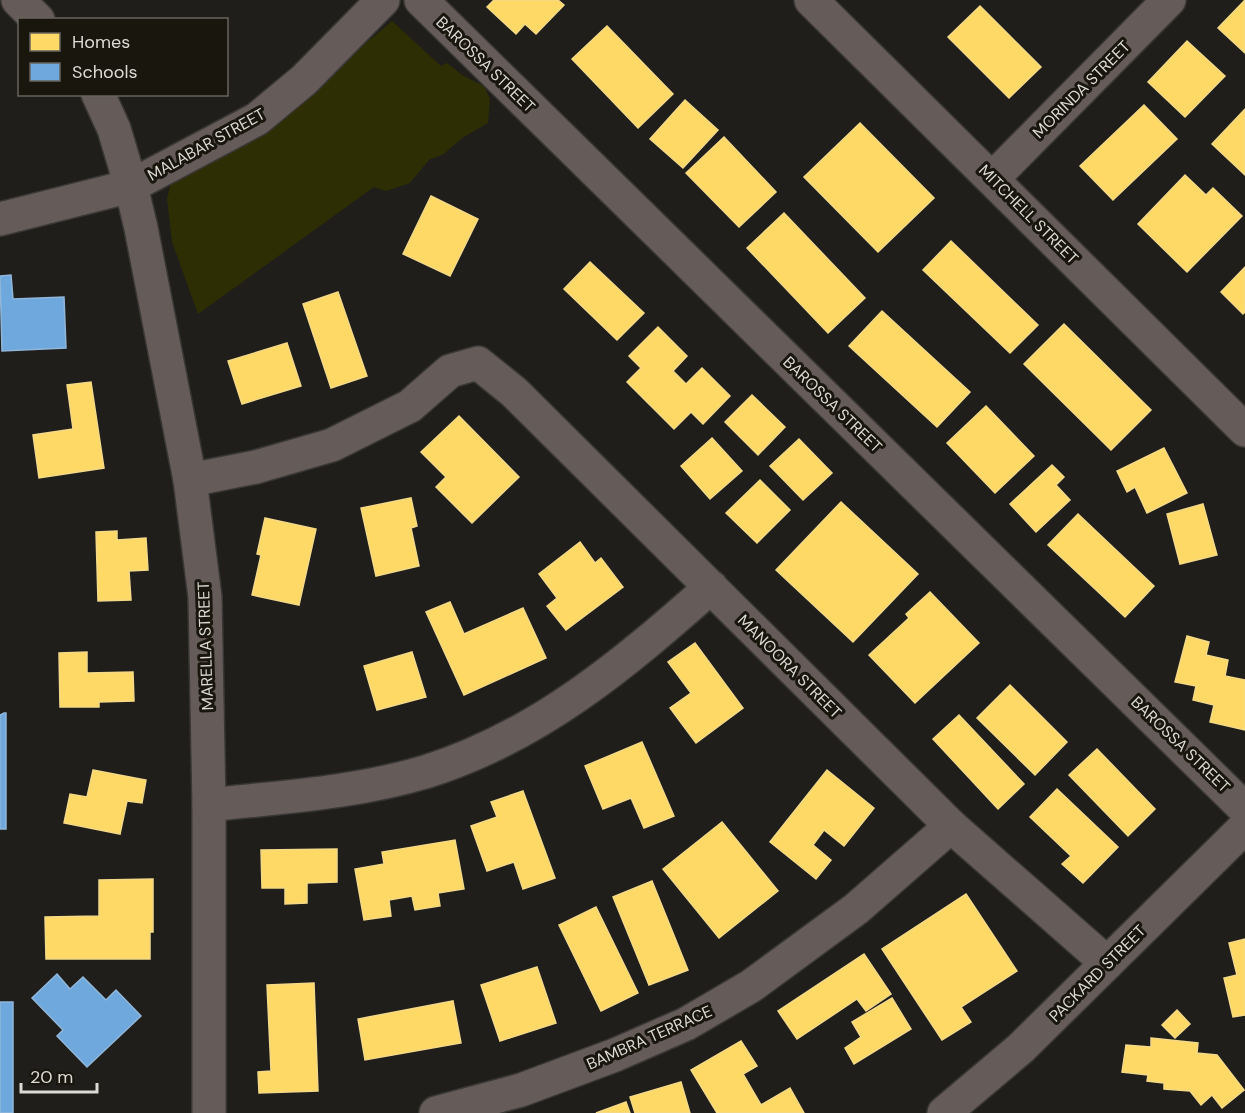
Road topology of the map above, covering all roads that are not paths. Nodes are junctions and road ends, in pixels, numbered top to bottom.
1 (18, 0) edge
2 (383, 0) edge
3 (421, 0) edge
4 (811, 0) edge
5 (1169, 0) edge
6 (36, 18) edge
7 (99, 96) edge
8 (993, 178) junction
9 (131, 186) junction
10 (0, 219) edge
11 (1245, 430) edge
12 (190, 480) junction
13 (711, 587) junction
14 (209, 805) junction
15 (1245, 809) edge
16 (951, 826) junction
17 (1245, 827) edge
18 (1107, 963) junction
19 (209, 1113) edge
20 (436, 1113) edge
21 (944, 1113) edge

1 - 6 street
2 - 9 street, MALABAR STREET
3 - 15 street, BAROSSA STREET
4 - 8 street, MITCHELL STREET
5 - 8 street, MORINDA STREET
7 - 9 street, MARELLA STREET
8 - 11 street, MITCHELL STREET
9 - 10 street, MALABAR STREET
9 - 12 street, MARELLA STREET
12 - 13 street, MANOORA STREET
12 - 14 street, MARELLA STREET
13 - 14 street
13 - 16 street, MANOORA STREET
14 - 19 street, MARELLA STREET
16 - 18 street, MANOORA STREET
16 - 20 street, BAMBRA TERRACE
17 - 18 street, PACKARD STREET
18 - 21 street, PACKARD STREET

